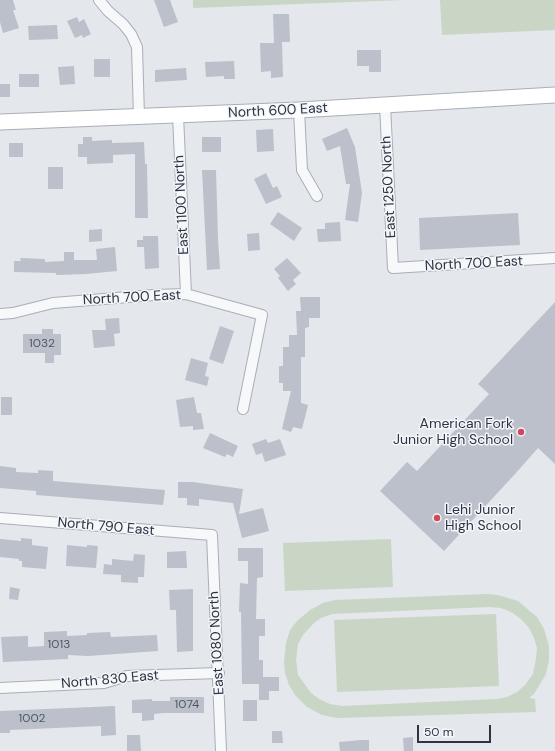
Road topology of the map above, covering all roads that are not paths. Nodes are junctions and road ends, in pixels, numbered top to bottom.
1 (99, 0) edge
2 (555, 95) edge
3 (385, 105) junction
4 (299, 110) junction
5 (178, 115) junction
6 (139, 117) junction
7 (0, 122) edge
8 (317, 196) dead end
9 (555, 258) edge
10 (392, 268) joint
11 (186, 294) junction
12 (0, 314) edge
13 (243, 409) dead end
14 (0, 518) edge
15 (212, 535) joint
16 (219, 674) junction
17 (0, 688) edge
18 (222, 751) edge

1 - 6 street
2 - 3 street, North 600 East
3 - 4 street, North 600 East
3 - 10 street, East 1250 North
4 - 5 street, North 600 East
4 - 8 street
5 - 6 street, North 600 East
5 - 11 street, East 1100 North
6 - 7 street, North 600 East
9 - 10 street, North 700 East
11 - 12 street, North 700 East
11 - 13 street, North 700 East
14 - 15 street, North 790 East
15 - 16 street, East 1080 North
16 - 17 street, North 830 East
16 - 18 street, East 1080 North

